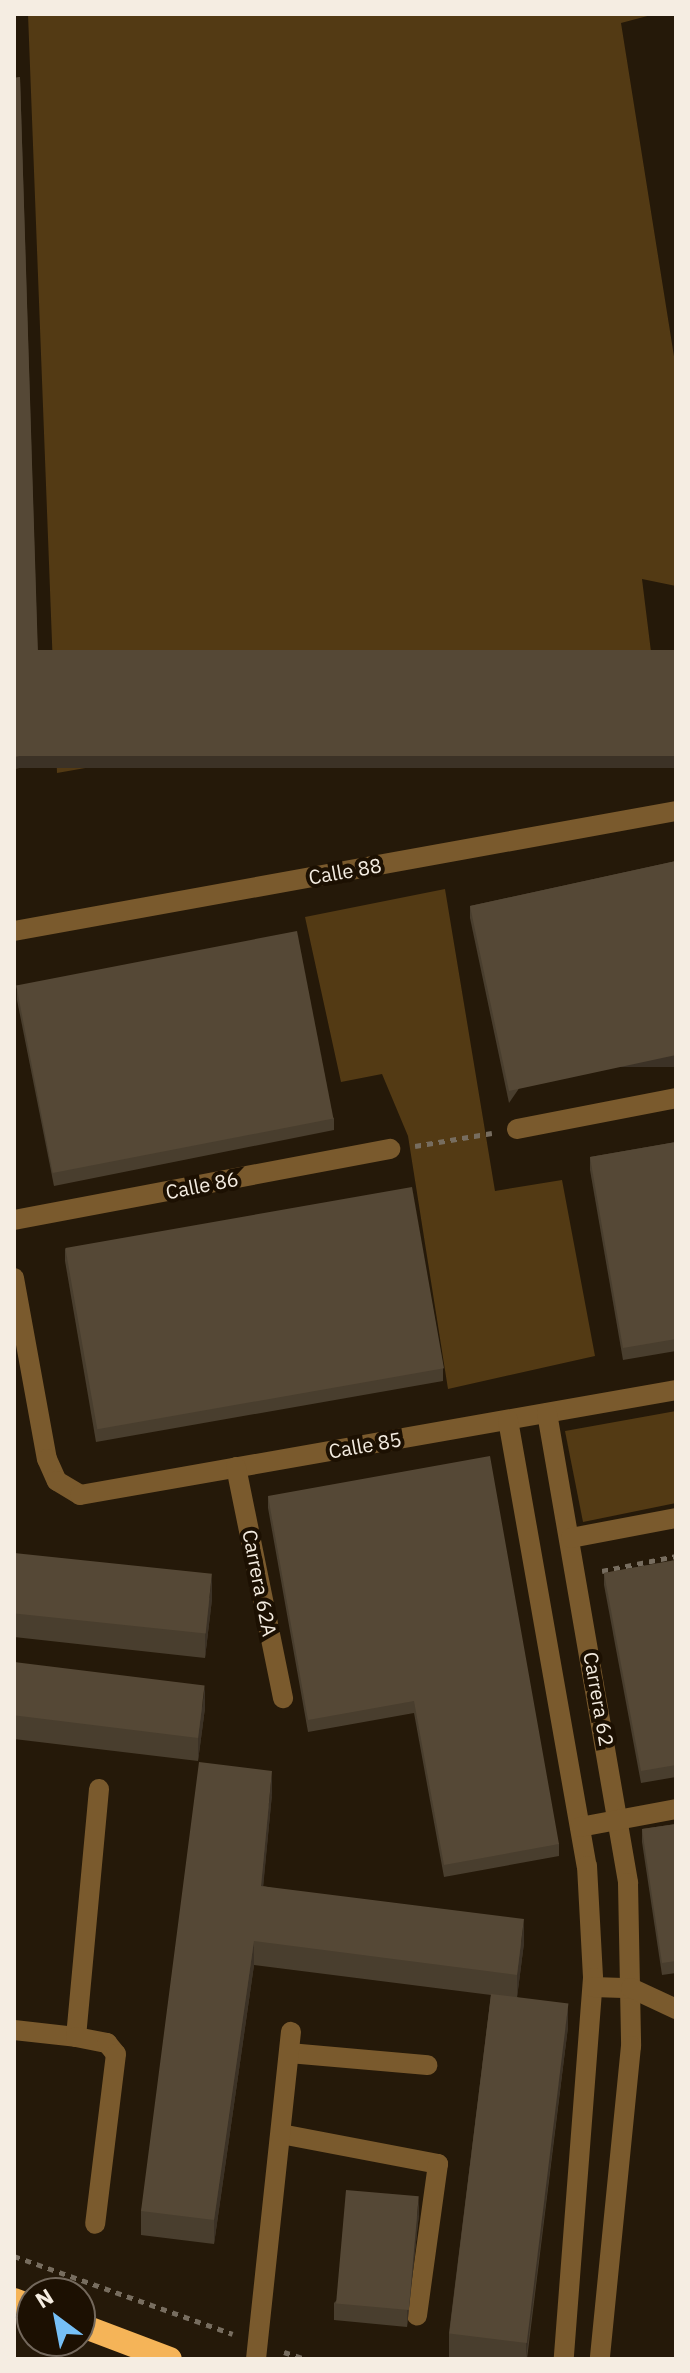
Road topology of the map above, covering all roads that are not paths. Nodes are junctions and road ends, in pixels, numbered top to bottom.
1 (676, 811) edge
2 (14, 931) edge
3 (676, 1098) edge
4 (517, 1129) road end
5 (390, 1149) road end
6 (14, 1220) edge
7 (14, 1278) edge
8 (676, 1390) edge
9 (547, 1413) junction
10 (508, 1420) junction
11 (236, 1467) junction
12 (676, 1518) edge
13 (571, 1538) junction
14 (283, 1698) dead end
15 (99, 1789) dead end
16 (676, 1809) edge
17 (620, 1820) junction
18 (580, 1827) junction
19 (593, 1987) junction
20 (631, 1988) junction
21 (676, 2009) edge
22 (14, 2030) edge
23 (76, 2037) junction
24 (427, 2065) dead end
25 (281, 2134) junction
26 (95, 2224) dead end
27 (417, 2316) dead end
28 (96, 2331) edge
29 (257, 2351) edge
30 (170, 2359) edge
31 (564, 2359) edge
32 (600, 2359) edge

1 - 2 street, Calle 88
3 - 4 street
5 - 6 street, Calle 86
7 - 11 street, Calle 85
8 - 9 street, Calle 85
9 - 10 street, Calle 85
9 - 13 street, Carrera 62
10 - 11 street, Calle 85
10 - 18 street, Carrera 62
11 - 14 street, Carrera 62A
12 - 13 street
13 - 17 street, Carrera 62
15 - 23 street
16 - 17 street
17 - 18 street
17 - 20 street, Carrera 62
18 - 19 street, Carrera 62
19 - 20 street
19 - 31 street, Carrera 62
20 - 21 street
20 - 32 street, Carrera 62
22 - 23 street
23 - 26 street
24 - 25 street
25 - 27 street
25 - 29 street
28 - 30 highway

